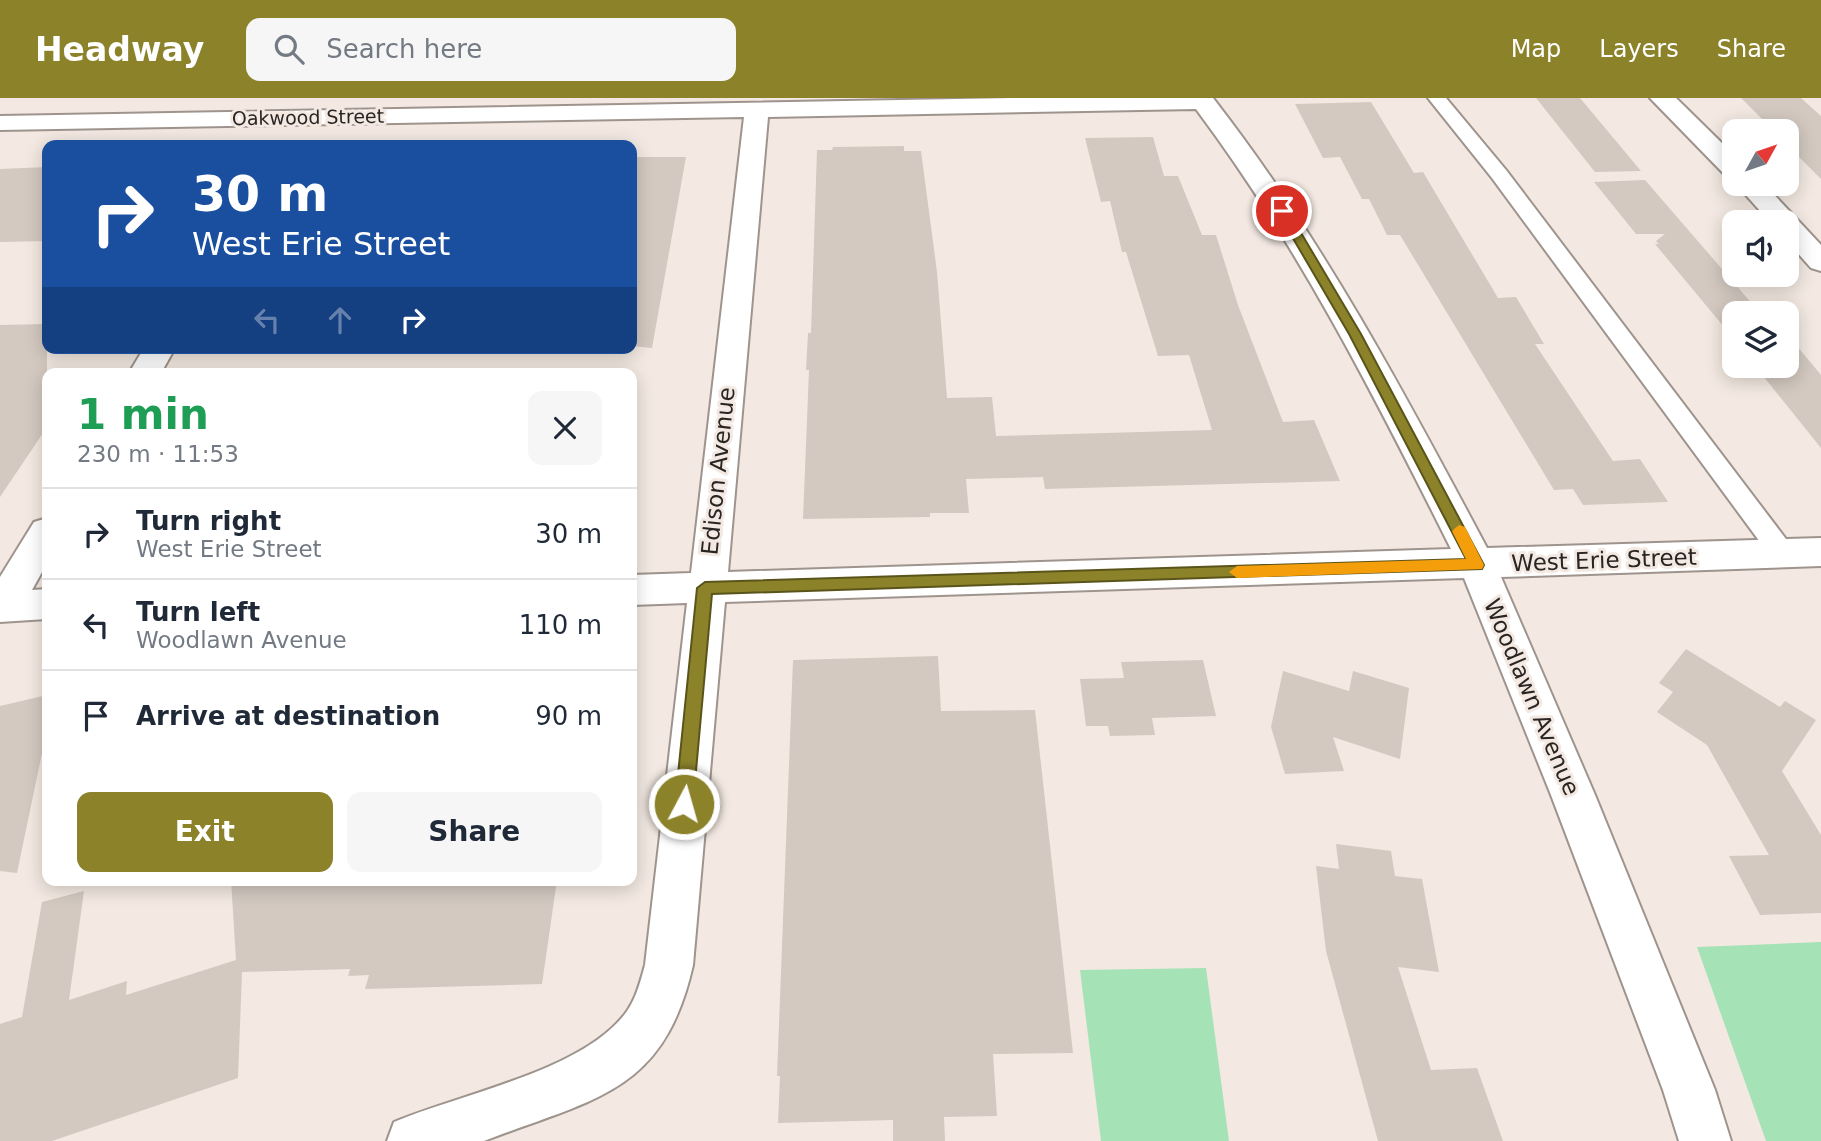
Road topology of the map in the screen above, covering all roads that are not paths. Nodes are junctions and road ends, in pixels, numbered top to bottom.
1 (1437, 98) edge
2 (1662, 98) edge
3 (1202, 100) edge
4 (757, 108) junction
5 (302, 117) junction
6 (0, 123) edge
7 (288, 140) edge
8 (1722, 157) edge
9 (1760, 196) edge
10 (1774, 210) edge
11 (1799, 237) edge
12 (1821, 262) edge
13 (42, 540) edge
14 (1821, 552) edge
15 (1783, 554) junction
16 (1477, 565) junction
17 (705, 588) junction
18 (637, 590) edge
19 (42, 604) edge
20 (1, 607) edge
21 (413, 1141) edge
22 (1705, 1141) edge

1 - 15 lane
2 - 8 street
3 - 4 street, Oakwood Street
3 - 16 street, Woodlawn Avenue
4 - 5 street, Oakwood Street
4 - 17 street, Edison Avenue
5 - 6 street, Oakwood Street
5 - 7 street
9 - 10 street
11 - 12 street
13 - 20 street
14 - 15 street, West Erie Street
15 - 16 street, West Erie Street
16 - 17 street, West Erie Street
16 - 22 street, Woodlawn Avenue
17 - 18 street, West Erie Street
17 - 21 street, Edison Avenue
19 - 20 street

